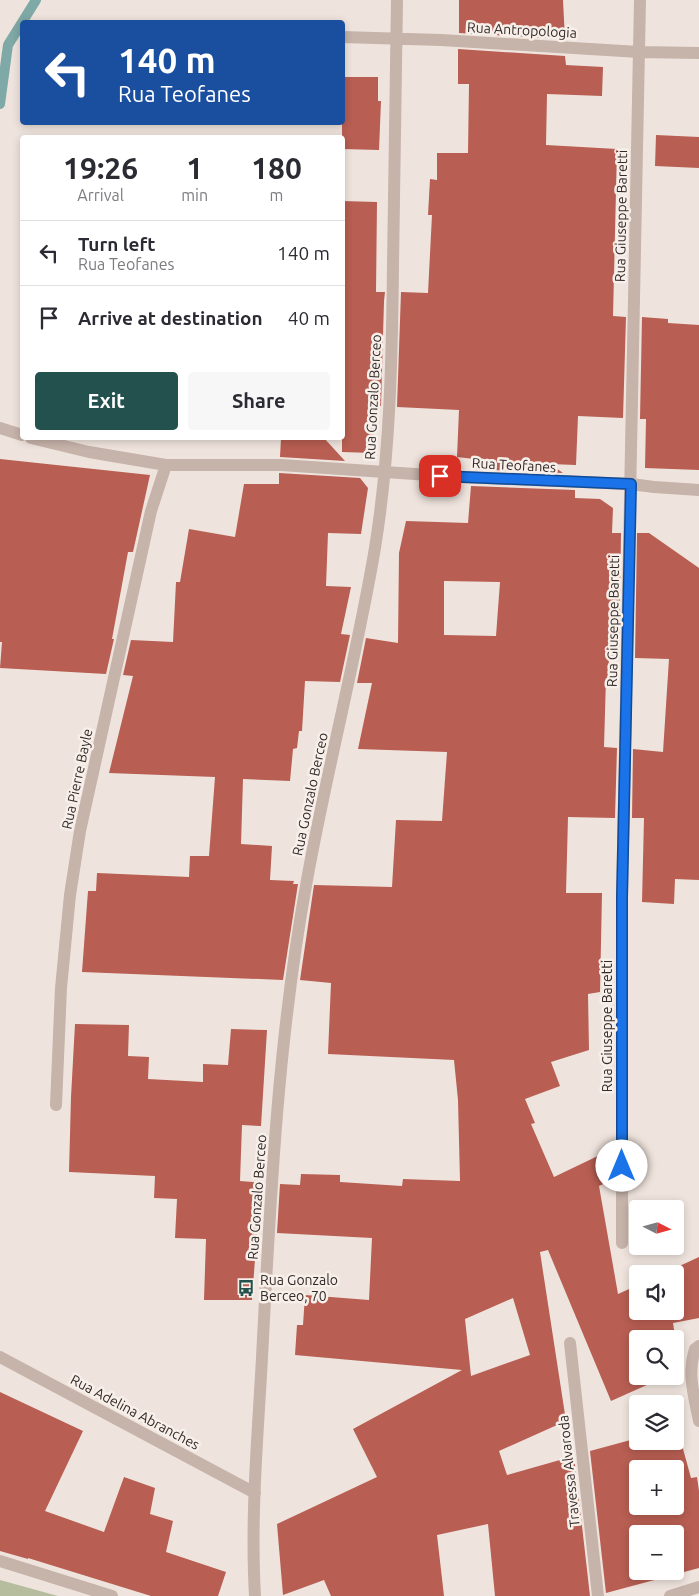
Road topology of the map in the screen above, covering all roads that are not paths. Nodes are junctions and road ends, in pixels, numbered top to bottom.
1 (397, 0) edge
2 (640, 0) edge
3 (345, 37) edge
4 (396, 39) junction
5 (639, 52) junction
6 (699, 53) edge
7 (0, 428) edge
8 (20, 434) edge
9 (39, 440) edge
10 (166, 465) junction
11 (384, 472) junction
12 (631, 484) junction
13 (699, 490) edge
14 (56, 1105) dead end
15 (622, 1242) dead end
16 (570, 1343) dead end
17 (699, 1346) edge
18 (0, 1357) edge
19 (699, 1421) edge
20 (255, 1493) junction
21 (0, 1561) edge
22 (699, 1587) edge
23 (112, 1596) edge
24 (255, 1596) edge
25 (598, 1596) edge
26 (670, 1596) edge

1 - 4 street, Rua Gonzalo Berceo
2 - 5 street, Rua Giuseppe Baretti
3 - 4 street, Rua Antropologia
4 - 5 street, Rua Antropologia
4 - 11 street, Rua Gonzalo Berceo
5 - 6 street, Rua Antropologia
5 - 12 street, Rua Giuseppe Baretti
7 - 8 street
9 - 10 street, Rua Teofanes
10 - 11 street, Rua Teofanes
10 - 14 street, Rua Pierre Bayle
11 - 12 street, Rua Teofanes
11 - 20 street, Rua Gonzalo Berceo
12 - 13 street, Rua Teofanes
12 - 15 street, Rua Giuseppe Baretti
16 - 25 street, Travessa Alvaroda
17 - 19 street
18 - 20 street, Rua Adelina Abranches
20 - 24 street, Rua Gonzalo Berceo
21 - 23 street
22 - 26 street

